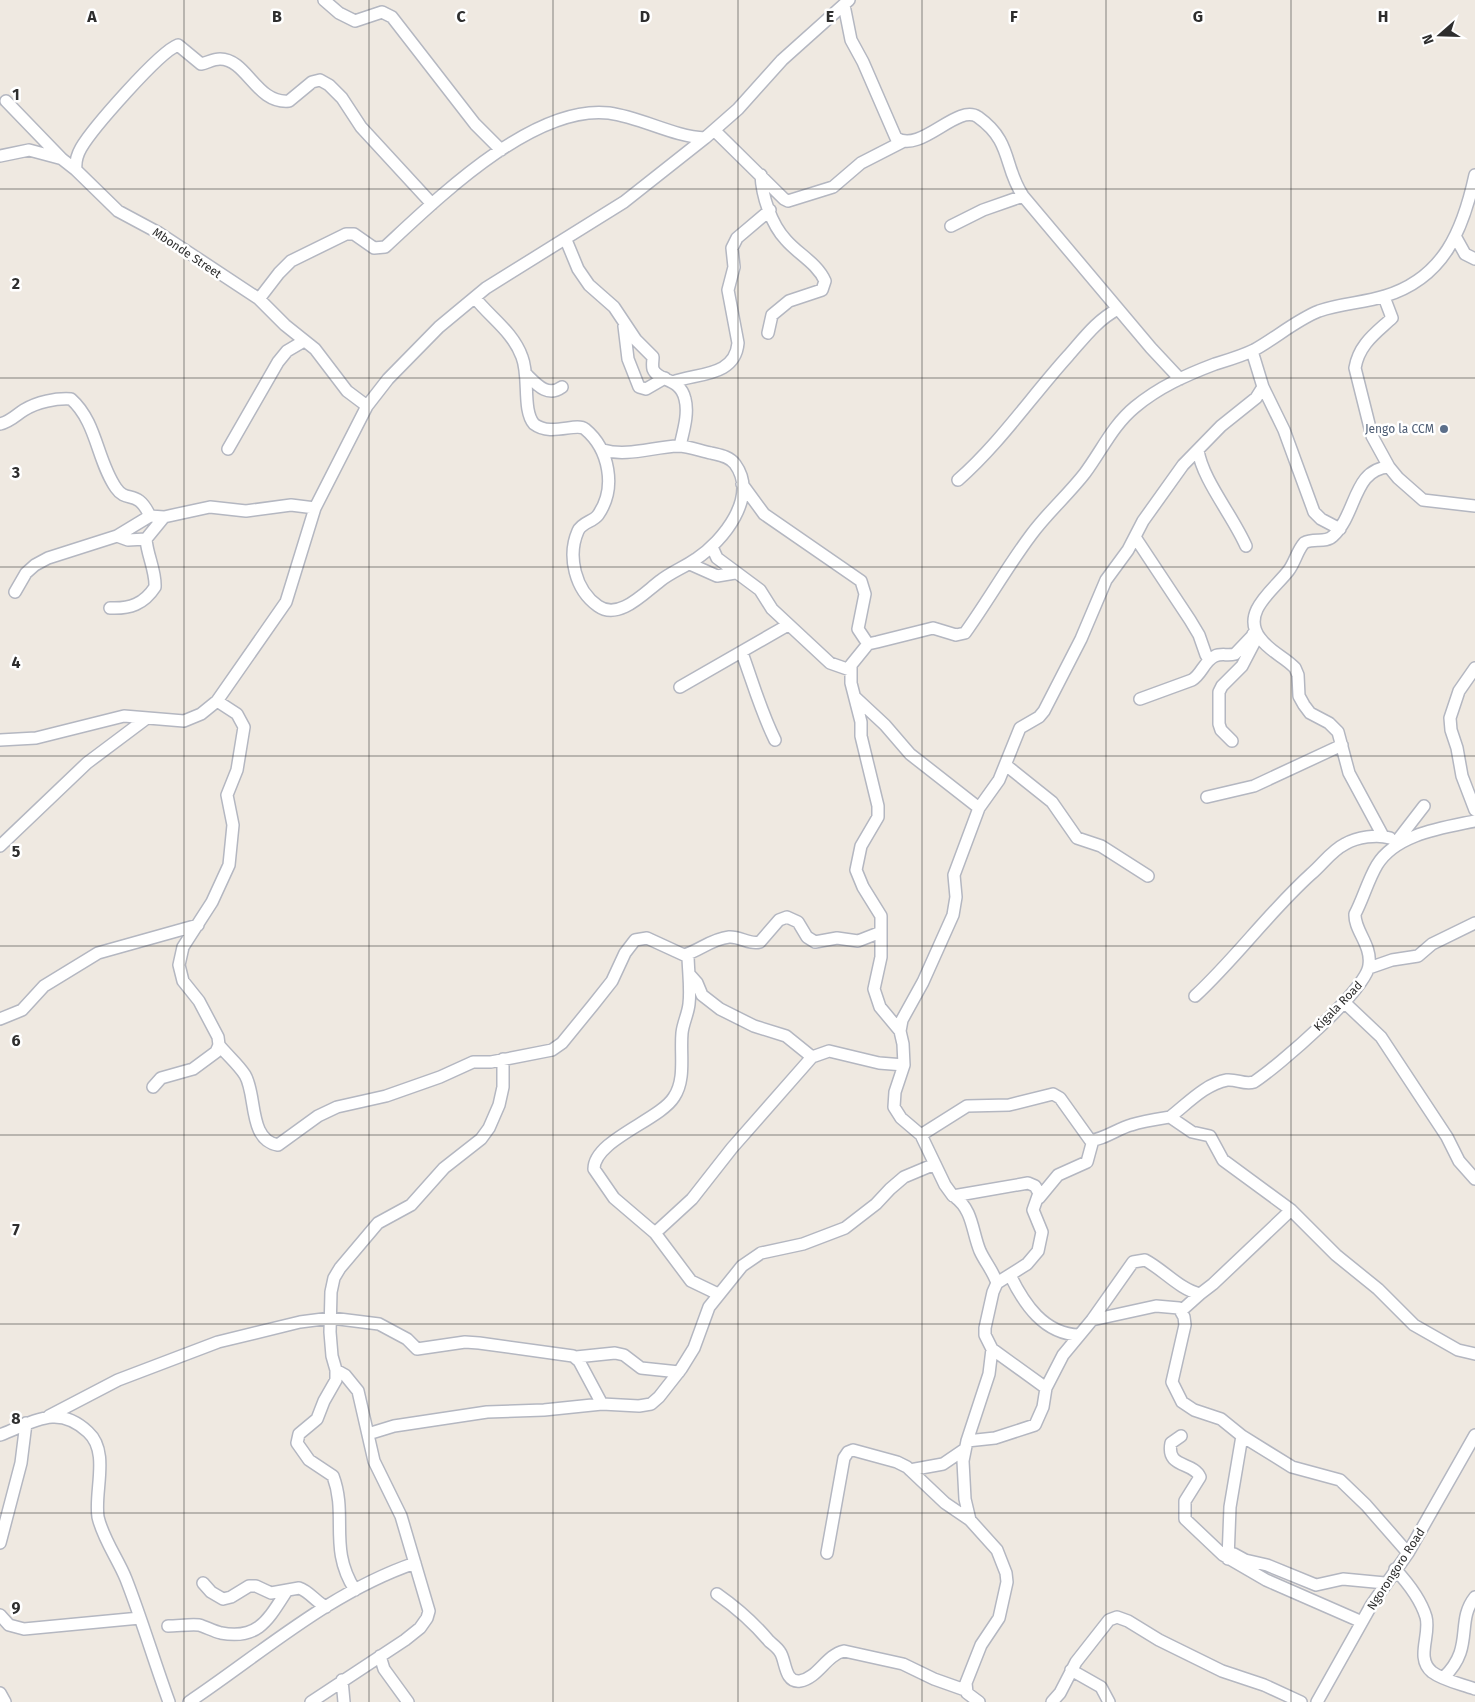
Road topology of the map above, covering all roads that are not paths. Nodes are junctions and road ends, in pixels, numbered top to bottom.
1 (324, 0) edge
2 (847, 2) edge
3 (6, 101) dead end
4 (714, 130) junction
5 (705, 138) junction
6 (902, 142) junction
7 (501, 150) junction
8 (0, 156) edge
9 (62, 159) junction
10 (76, 170) junction
11 (761, 175) junction
12 (1475, 176) edge
13 (1023, 196) junction
14 (432, 204) junction
15 (770, 210) junction
16 (951, 226) dead end
17 (1455, 236) junction
18 (566, 240) junction
19 (1475, 259) edge
20 (1384, 296) junction
21 (475, 298) junction
22 (259, 299) junction
23 (1118, 309) junction
24 (624, 323) junction
25 (768, 334) dead end
26 (304, 341) junction
27 (1252, 351) junction
28 (527, 376) junction
29 (1180, 379) junction
30 (669, 380) junction
31 (1263, 386) junction
32 (562, 388) dead end
33 (367, 406) junction
34 (0, 424) edge
35 (680, 446) junction
36 (228, 449) dead end
37 (602, 450) junction
38 (1198, 450) junction
39 (1389, 467) junction
40 (958, 480) dead end
41 (741, 483) junction
42 (1475, 506) edge
43 (315, 508) junction
44 (759, 509) junction
45 (737, 514) junction
46 (150, 516) junction
47 (164, 517) junction
48 (1340, 529) junction
49 (117, 536) junction
50 (1135, 537) junction
51 (146, 539) junction
52 (1246, 546) dead end
53 (712, 547) junction
54 (690, 564) junction
55 (735, 573) junction
56 (15, 592) dead end
57 (110, 608) dead end
58 (788, 624) junction
59 (1254, 633) junction
60 (868, 644) junction
61 (742, 653) junction
62 (1210, 659) junction
63 (1475, 668) edge
64 (850, 670) junction
65 (680, 687) dead end
66 (856, 698) junction
67 (1140, 699) dead end
68 (217, 701) junction
69 (147, 718) junction
70 (0, 740) edge
71 (775, 740) dead end
72 (1232, 741) dead end
73 (1342, 745) junction
74 (1007, 766) junction
75 (1207, 797) dead end
76 (1424, 806) dead end
77 (979, 808) junction
78 (1475, 810) edge
79 (1475, 821) edge
80 (1383, 836) junction
81 (1399, 841) junction
82 (0, 846) edge
83 (1148, 876) dead end
84 (1475, 923) edge
85 (198, 926) junction
86 (881, 932) junction
87 (688, 954) junction
88 (1369, 968) junction
89 (689, 974) junction
90 (1195, 996) dead end
91 (1344, 1002) junction
92 (0, 1019) edge
93 (900, 1031) junction
94 (219, 1045) junction
95 (812, 1057) junction
96 (503, 1059) junction
97 (904, 1065) junction
98 (153, 1087) dead end
99 (1170, 1117) junction
100 (922, 1135) junction
101 (1093, 1140) junction
102 (934, 1164) junction
103 (1475, 1179) edge
104 (955, 1197) junction
105 (1039, 1198) junction
106 (1291, 1210) junction
107 (655, 1233) junction
108 (1010, 1274) junction
109 (998, 1283) junction
110 (718, 1294) junction
111 (1200, 1294) junction
112 (1181, 1311) junction
113 (331, 1318) junction
114 (1092, 1320) junction
115 (1079, 1335) junction
116 (992, 1350) junction
117 (1475, 1354) edge
118 (576, 1357) junction
119 (336, 1370) junction
120 (679, 1372) junction
121 (1046, 1388) junction
122 (602, 1404) junction
123 (49, 1416) junction
124 (26, 1423) junction
125 (368, 1434) junction
126 (0, 1435) edge
127 (1181, 1436) dead end
128 (1242, 1436) junction
129 (1475, 1436) edge
130 (966, 1445) junction
131 (1475, 1458) edge
132 (1461, 1460) junction
133 (910, 1470) junction
134 (970, 1520) junction
135 (0, 1544) edge
136 (827, 1553) dead end
137 (1408, 1553) junction
138 (1228, 1554) junction
139 (415, 1563) junction
140 (1395, 1569) junction
141 (203, 1582) dead end
142 (1385, 1584) junction
143 (355, 1590) junction
144 (286, 1592) junction
145 (717, 1594) dead end
146 (1475, 1597) edge
147 (326, 1607) junction
148 (0, 1615) edge
149 (140, 1618) junction
150 (1362, 1622) junction
151 (168, 1626) dead end
152 (380, 1656) junction
153 (1071, 1670) junction
154 (1444, 1677) junction
155 (342, 1680) junction
156 (1475, 1689) edge
157 (965, 1690) junction
158 (0, 1693) edge
159 (6, 1702) edge
160 (169, 1702) edge
161 (189, 1702) edge
162 (311, 1702) edge
163 (344, 1702) edge
164 (408, 1702) edge
165 (980, 1702) edge
166 (1052, 1702) edge
167 (1109, 1702) edge
168 (1301, 1702) edge
169 (1317, 1702) edge

1 - 7 street
2 - 4 street
2 - 6 street
3 - 9 street, Mbonde Street
4 - 5 street
4 - 11 street
5 - 7 street
5 - 18 street
6 - 11 street
6 - 13 street
7 - 14 street
8 - 9 street
9 - 10 street, Mbonde Street
10 - 14 street
10 - 22 street, Mbonde Street
11 - 15 street
12 - 17 street
13 - 16 street
13 - 23 street
14 - 22 street
15 - 25 street
15 - 30 street
17 - 19 street
17 - 20 street
18 - 21 street
18 - 24 street
20 - 27 street
20 - 39 street
21 - 28 street
21 - 33 street
22 - 26 street, Mbonde Street
23 - 29 street
23 - 40 street
24 - 30 street
24 - 30 street
26 - 33 street, Mbonde Street
26 - 36 street
27 - 29 street
27 - 31 street
28 - 32 street
28 - 37 street
29 - 60 street
30 - 35 street
31 - 38 street
31 - 48 street
33 - 43 street
34 - 46 street
35 - 37 street
35 - 41 street
37 - 54 street
38 - 50 street
38 - 52 street
39 - 42 street
39 - 48 street
41 - 44 street
41 - 45 street
43 - 47 street
43 - 68 street
44 - 45 street
44 - 60 street
45 - 53 street
46 - 47 street
46 - 49 street
47 - 51 street
48 - 59 street
49 - 51 street
49 - 56 street
50 - 62 street
50 - 74 street
51 - 57 street
53 - 54 street
53 - 55 street
54 - 55 street
55 - 58 street
58 - 61 street
58 - 64 street
59 - 62 street
59 - 72 street
59 - 73 street
60 - 64 street
61 - 65 street
61 - 71 street
62 - 67 street
63 - 78 street
64 - 66 street
66 - 77 street
66 - 86 street
68 - 69 street
68 - 85 street
69 - 70 street
69 - 82 street
73 - 75 street
73 - 80 street
74 - 77 street
74 - 83 street
76 - 81 street
77 - 93 street
79 - 81 street, Kigala Road
80 - 81 street
80 - 90 street
81 - 88 street, Kigala Road
84 - 88 street
85 - 92 street
85 - 94 street
86 - 87 street
86 - 93 street
87 - 89 street
87 - 96 street
88 - 91 street, Kigala Road
89 - 95 street
89 - 107 street
91 - 99 street, Kigala Road
91 - 103 street
93 - 97 street
94 - 96 street
94 - 98 street
95 - 97 street
95 - 107 street
96 - 113 street
97 - 100 street
99 - 101 street
99 - 106 street
100 - 101 street
100 - 102 street
101 - 105 street
102 - 104 street
102 - 110 street
104 - 105 street
104 - 109 street
105 - 108 street
106 - 111 street
106 - 117 street
107 - 110 street
108 - 109 street
108 - 115 street
109 - 116 street
110 - 120 street
111 - 112 street
111 - 114 street
112 - 114 street
112 - 128 street
113 - 118 street
113 - 119 street
113 - 123 street
114 - 115 street
115 - 121 street
116 - 121 street
116 - 130 street
118 - 120 street
118 - 122 street
119 - 125 street
119 - 143 street
120 - 122 street
121 - 130 street
122 - 125 street
123 - 124 street
123 - 149 street
124 - 126 street
124 - 135 street
125 - 139 street
127 - 138 street
128 - 137 street
128 - 138 street
129 - 132 street, Ngorongoro Road
130 - 133 street
130 - 134 street
131 - 132 street
132 - 137 street, Ngorongoro Road
133 - 134 street
133 - 136 street
134 - 157 street
137 - 140 street, Ngorongoro Road
138 - 142 street
138 - 150 street
139 - 143 street
139 - 152 street
140 - 142 street, Ngorongoro Road
140 - 154 street
141 - 144 street
142 - 150 street, Ngorongoro Road
143 - 147 street
144 - 147 street
144 - 151 street
145 - 157 street
146 - 154 street
147 - 161 street
148 - 149 street
149 - 160 street
150 - 169 street, Ngorongoro Road
152 - 155 street
152 - 164 street
153 - 166 street
153 - 167 street
153 - 168 street
154 - 156 street
155 - 162 street
155 - 163 street
157 - 165 street
158 - 159 street

